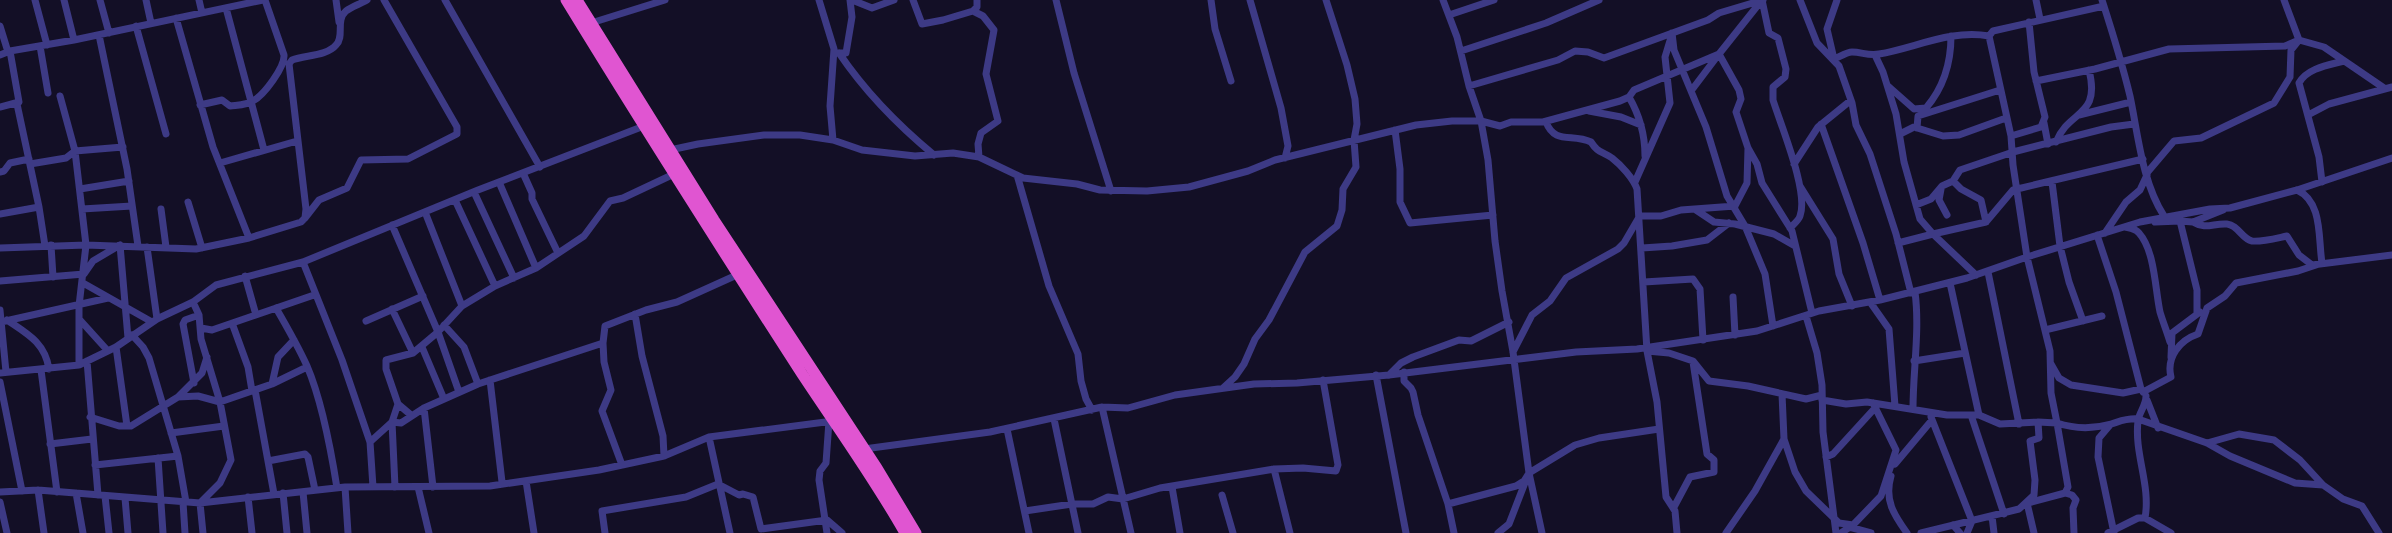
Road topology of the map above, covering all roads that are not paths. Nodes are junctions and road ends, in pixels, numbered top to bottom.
1 (35, 0) edge
2 (64, 0) edge
3 (100, 0) edge
4 (146, 0) edge
5 (199, 0) edge
6 (264, 0) edge
7 (336, 0) edge
8 (367, 0) edge
9 (384, 0) edge
10 (445, 0) edge
11 (566, 0) edge
12 (577, 0) edge
13 (665, 0) edge
14 (819, 0) edge
15 (851, 0) edge
16 (894, 0) edge
17 (913, 0) edge
18 (1056, 0) edge
19 (1210, 0) edge
20 (1250, 0) edge
21 (1326, 0) edge
22 (1444, 0) edge
23 (1494, 0) edge
24 (1599, 0) edge
25 (1762, 0) edge
26 (1800, 0) edge
27 (1837, 0) edge
28 (2036, 0) edge
29 (2284, 0) edge
30 (980, 1) edge
31 (2103, 3) edge
32 (226, 8) junction
33 (972, 11) junction
34 (202, 13) junction
35 (1449, 15) junction
36 (176, 18) junction
37 (2040, 20) junction
38 (2029, 22) junction
39 (151, 23) junction
40 (591, 23) junction
41 (340, 24) junction
42 (0, 26) edge
43 (136, 26) junction
44 (109, 33) junction
45 (1672, 33) junction
46 (99, 35) junction
47 (1951, 36) junction
48 (1989, 36) junction
49 (74, 40) junction
50 (2299, 40) junction
51 (44, 45) junction
52 (9, 51) junction
53 (1461, 52) junction
54 (837, 53) junction
55 (0, 55) edge
56 (1875, 55) junction
57 (1834, 59) junction
58 (2344, 61) junction
59 (2120, 62) junction
60 (1682, 70) junction
61 (2089, 70) junction
62 (1667, 76) junction
63 (2036, 80) junction
64 (1231, 81) dead end
65 (1470, 86) junction
66 (1888, 86) junction
67 (2388, 87) edge
68 (2000, 90) junction
69 (1691, 91) junction
70 (48, 93) dead end
71 (60, 96) dead end
72 (1629, 98) junction
73 (1850, 101) junction
74 (252, 102) junction
75 (2130, 102) junction
76 (17, 104) junction
77 (200, 105) junction
78 (0, 107) edge
79 (1586, 111) junction
80 (1916, 112) junction
81 (2079, 115) junction
82 (2308, 115) junction
83 (2006, 118) junction
84 (1481, 121) junction
85 (1546, 122) junction
86 (2044, 123) junction
87 (1357, 124) junction
88 (1822, 124) junction
89 (2134, 124) junction
90 (1641, 125) junction
91 (644, 126) junction
92 (1917, 128) junction
93 (1395, 130) junction
94 (166, 134) dead end
95 (1900, 134) junction
96 (1368, 136) junction
97 (2011, 136) junction
98 (832, 140) junction
99 (1354, 140) junction
100 (297, 141) junction
101 (2056, 142) junction
102 (2048, 144) junction
103 (1288, 146) junction
104 (123, 147) junction
105 (1748, 148) junction
106 (264, 150) junction
107 (670, 150) junction
108 (75, 152) junction
109 (2013, 152) junction
110 (934, 154) junction
111 (1300, 154) junction
112 (979, 157) junction
113 (1285, 158) junction
114 (2392, 158) edge
115 (1645, 159) junction
116 (2143, 159) junction
117 (29, 161) junction
118 (220, 163) junction
119 (1794, 164) junction
120 (540, 167) junction
121 (0, 172) edge
122 (523, 173) junction
123 (674, 174) junction
124 (2147, 174) junction
125 (1017, 175) junction
126 (1953, 181) junction
127 (129, 182) junction
128 (499, 182) junction
129 (1635, 182) junction
130 (2052, 182) junction
131 (2322, 182) junction
132 (1799, 184) junction
133 (1942, 186) junction
134 (80, 189) junction
135 (2016, 189) junction
136 (2297, 190) junction
137 (1111, 191) junction
138 (474, 192) junction
139 (455, 200) junction
140 (188, 202) dead end
141 (1916, 205) junction
142 (132, 206) junction
143 (1735, 206) junction
144 (39, 207) junction
145 (82, 208) junction
146 (2230, 208) junction
147 (161, 209) dead end
148 (1696, 210) junction
149 (424, 212) junction
150 (0, 214) edge
151 (1947, 215) dead end
152 (1493, 216) junction
153 (1638, 216) junction
154 (2164, 216) junction
155 (305, 218) junction
156 (2180, 221) junction
157 (1986, 222) junction
158 (2140, 222) junction
159 (2193, 222) junction
160 (1729, 223) junction
161 (392, 225) junction
162 (1745, 226) junction
163 (2123, 227) junction
164 (1790, 228) junction
165 (2105, 233) junction
166 (1933, 234) junction
167 (2097, 235) junction
168 (249, 238) junction
169 (1898, 242) junction
170 (86, 245) junction
171 (120, 245) junction
172 (48, 246) junction
173 (138, 246) junction
174 (1795, 246) junction
175 (2060, 246) junction
176 (147, 247) junction
177 (166, 247) junction
178 (0, 248) edge
179 (202, 248) junction
180 (1642, 248) junction
181 (558, 253) junction
182 (2392, 254) edge
183 (2027, 256) junction
184 (302, 262) junction
185 (2322, 263) junction
186 (536, 268) junction
187 (1988, 272) junction
188 (84, 274) junction
189 (739, 274) junction
190 (1976, 275) junction
191 (245, 276) junction
192 (53, 277) junction
193 (514, 278) junction
194 (0, 282) edge
195 (1644, 282) junction
196 (83, 283) junction
197 (1950, 283) junction
198 (495, 286) junction
199 (1913, 292) junction
200 (314, 295) junction
201 (423, 296) junction
202 (1733, 297) dead end
203 (108, 298) junction
204 (1880, 300) junction
205 (194, 302) junction
206 (1870, 302) junction
207 (79, 306) junction
208 (462, 306) junction
209 (1852, 306) junction
210 (126, 308) junction
211 (276, 308) junction
212 (2208, 308) junction
213 (392, 309) junction
214 (0, 310) edge
215 (2198, 313) junction
216 (635, 314) junction
217 (1809, 314) junction
218 (199, 315) junction
219 (256, 315) junction
220 (2102, 316) dead end
221 (80, 320) junction
222 (4, 321) edge
223 (155, 321) junction
224 (366, 321) dead end
225 (2083, 321) junction
226 (1509, 322) junction
227 (232, 323) junction
228 (444, 325) junction
229 (1773, 326) junction
230 (201, 328) junction
231 (2046, 330) junction
232 (438, 332) junction
233 (1735, 335) junction
234 (130, 337) junction
235 (294, 340) junction
236 (1702, 340) junction
237 (2170, 342) junction
238 (603, 343) junction
239 (116, 347) junction
240 (422, 347) junction
241 (1647, 349) junction
242 (108, 351) junction
243 (413, 353) junction
244 (1964, 353) junction
245 (2, 356) edge
246 (1514, 356) junction
247 (207, 357) junction
248 (2171, 357) junction
249 (87, 361) junction
250 (1692, 361) junction
251 (1914, 361) junction
252 (2050, 362) junction
253 (79, 364) junction
254 (307, 367) junction
255 (50, 369) junction
256 (41, 370) junction
257 (3, 372) edge
258 (1404, 372) junction
259 (1376, 375) junction
260 (1389, 375) junction
261 (490, 380) junction
262 (1323, 380) junction
263 (0, 382) edge
264 (194, 383) junction
265 (272, 384) junction
266 (478, 384) junction
267 (1222, 388) junction
268 (253, 390) junction
269 (459, 392) junction
270 (2143, 392) junction
271 (1782, 394) junction
272 (178, 397) junction
273 (1822, 398) junction
274 (444, 399) junction
275 (220, 402) junction
276 (398, 404) junction
277 (162, 405) junction
278 (1874, 405) junction
279 (2, 406) edge
280 (1895, 406) junction
281 (1102, 407) junction
282 (424, 408) junction
283 (1913, 409) junction
284 (1092, 410) junction
285 (411, 415) junction
286 (1975, 415) junction
287 (1930, 416) junction
288 (90, 417) junction
289 (1054, 419) junction
290 (2138, 419) junction
291 (831, 421) junction
292 (392, 422) junction
293 (2038, 422) junction
294 (2057, 423) junction
295 (2019, 424) junction
296 (2110, 424) junction
297 (127, 426) junction
298 (224, 426) junction
299 (2158, 428) junction
300 (1008, 429) junction
301 (1659, 429) junction
302 (172, 433) junction
303 (709, 437) junction
304 (92, 439) junction
305 (1784, 439) junction
306 (370, 442) junction
307 (2207, 443) junction
308 (50, 444) junction
309 (864, 449) junction
310 (178, 456) junction
311 (664, 456) junction
312 (1826, 457) junction
313 (158, 458) junction
314 (268, 461) junction
315 (95, 465) junction
316 (622, 465) junction
317 (1274, 469) junction
318 (1529, 473) junction
319 (526, 481) junction
320 (502, 482) dead end
321 (718, 484) junction
322 (2322, 485) junction
323 (373, 487) junction
324 (395, 487) junction
325 (433, 487) junction
326 (1172, 487) junction
327 (340, 488) junction
328 (418, 488) junction
329 (38, 490) junction
330 (315, 490) junction
331 (22, 491) junction
332 (0, 492) edge
333 (56, 492) junction
334 (303, 492) junction
335 (76, 493) junction
336 (283, 493) junction
337 (2065, 493) junction
338 (274, 494) junction
339 (101, 495) junction
340 (1222, 495) dead end
341 (248, 497) junction
342 (126, 498) junction
343 (1123, 499) junction
344 (162, 500) junction
345 (0, 502) edge
346 (185, 502) junction
347 (200, 503) junction
348 (2027, 503) junction
349 (1072, 504) junction
350 (1448, 504) junction
351 (1674, 507) junction
352 (1025, 511) junction
353 (2004, 514) junction
354 (1992, 516) junction
355 (1835, 518) junction
356 (2145, 518) junction
357 (827, 520) junction
358 (1972, 521) junction
359 (1851, 526) junction
360 (1953, 526) junction
361 (2112, 532) edge
362 (6, 533) edge
363 (44, 533) edge
364 (83, 533) edge
365 (109, 533) edge
366 (128, 533) edge
367 (164, 533) edge
368 (184, 533) edge
369 (203, 533) edge
370 (252, 533) edge
371 (287, 533) edge
372 (308, 533) edge
373 (348, 533) edge
374 (429, 533) edge
375 (534, 533) edge
376 (606, 533) edge
377 (730, 533) edge
378 (827, 533) edge
379 (842, 533) edge
380 (905, 533) edge
381 (916, 533) edge
382 (1029, 533) edge
383 (1078, 533) edge
384 (1131, 533) edge
385 (1180, 533) edge
386 (1233, 533) edge
387 (1290, 533) edge
388 (1406, 533) edge
389 (1454, 533) edge
390 (1498, 533) edge
391 (1542, 533) edge
392 (1677, 533) edge
393 (1726, 533) edge
394 (1836, 533) edge
395 (1841, 533) edge
396 (1871, 533) edge
397 (1907, 533) edge
398 (1922, 533) edge
399 (1960, 533) edge
400 (1967, 533) edge
401 (1994, 533) edge
402 (2034, 533) edge
403 (2074, 533) edge
404 (2171, 533) edge
405 (2379, 533) edge

1 - 51 street
2 - 49 street
3 - 44 street
4 - 39 street
5 - 34 street
6 - 32 street
6 - 74 street
7 - 41 street
8 - 41 street
9 - 155 street
10 - 120 street
11 - 91 highway
12 - 40 highway
13 - 40 street
14 - 54 street
15 - 16 street
15 - 54 street
17 - 33 street
18 - 137 street
19 - 64 street
20 - 103 street
21 - 87 street
22 - 35 street
23 - 35 street
24 - 53 street
25 - 45 street
25 - 60 street
25 - 119 street
26 - 57 street
27 - 57 street
28 - 37 street
29 - 50 street
30 - 33 street
31 - 37 street
31 - 59 street
32 - 34 street
32 - 74 street
33 - 112 street
34 - 36 street
35 - 53 street
36 - 39 street
36 - 77 street
37 - 38 street
38 - 48 street
38 - 63 street
39 - 43 street
40 - 107 highway
41 - 100 street
42 - 52 street
43 - 44 street
43 - 94 street
44 - 46 street
45 - 60 street
45 - 62 street
45 - 65 street
46 - 49 street
46 - 104 street
47 - 48 street
47 - 56 street
47 - 80 street
48 - 68 street
49 - 51 street
50 - 58 street
50 - 59 street
50 - 124 street
51 - 52 street
51 - 70 street
52 - 55 street
52 - 76 street
53 - 65 street
54 - 98 street
54 - 110 street
56 - 57 street
56 - 66 street
57 - 73 street
58 - 67 street
58 - 82 street
59 - 61 street
59 - 75 street
60 - 62 street
60 - 69 street
61 - 63 street
61 - 81 street
62 - 72 street
62 - 115 street
63 - 86 street
65 - 84 street
66 - 80 street
66 - 95 street
67 - 82 street
68 - 80 street
68 - 83 street
69 - 105 street
69 - 143 street
71 - 108 street
72 - 79 street
72 - 90 street
73 - 88 street
73 - 169 street
74 - 77 street
74 - 106 street
75 - 81 street
75 - 89 street
76 - 78 street
76 - 117 street
77 - 118 street
79 - 85 street
79 - 90 street
80 - 92 street
81 - 101 street
82 - 131 street
83 - 92 street
83 - 97 street
84 - 85 street
84 - 93 street
84 - 152 street
85 - 129 street
86 - 97 street
86 - 102 street
87 - 96 street
87 - 99 street
88 - 119 street
88 - 204 street
89 - 101 street
89 - 116 street
90 - 115 street
91 - 120 street
91 - 123 highway
92 - 95 street
93 - 96 street
93 - 152 street
95 - 141 street
96 - 99 street
97 - 109 street
98 - 107 street
98 - 110 street
99 - 111 street
99 - 267 street
100 - 106 street
100 - 155 street
101 - 102 street
102 - 109 street
103 - 111 street
103 - 113 street
104 - 108 street
104 - 127 street
105 - 143 street
105 - 164 street
106 - 118 street
107 - 309 highway
108 - 117 street
108 - 134 street
109 - 126 street
109 - 135 street
110 - 112 street
111 - 113 street
112 - 125 street
113 - 137 street
114 - 131 street
115 - 129 street
116 - 124 street
116 - 130 street
117 - 121 street
117 - 144 street
118 - 168 street
119 - 132 street
120 - 122 street
122 - 128 street
122 - 181 street
123 - 181 street
123 - 189 highway
124 - 154 street
124 - 165 street
125 - 137 street
125 - 284 street
126 - 133 street
126 - 157 street
127 - 134 street
127 - 142 street
128 - 138 street
128 - 186 street
129 - 153 street
130 - 135 street
130 - 175 street
131 - 136 street
132 - 164 street
132 - 209 street
133 - 141 street
133 - 151 street
134 - 145 street
135 - 157 street
135 - 183 street
136 - 146 street
136 - 185 street
138 - 139 street
138 - 193 street
139 - 149 street
139 - 198 street
140 - 179 street
141 - 166 street
142 - 145 street
142 - 173 street
143 - 148 street
143 - 162 street
144 - 150 street
144 - 172 street
145 - 170 street
146 - 154 street
146 - 159 street
147 - 177 street
148 - 153 street
148 - 160 street
149 - 161 street
149 - 208 street
152 - 226 street
153 - 180 street
153 - 246 street
154 - 158 street
155 - 168 street
156 - 158 street
156 - 159 street
156 - 215 street
157 - 166 street
158 - 163 street
159 - 185 street
160 - 162 street
160 - 180 street
161 - 184 street
161 - 201 street
162 - 174 street
162 - 229 street
163 - 165 street
163 - 237 street
164 - 174 street
165 - 167 street
166 - 169 street
166 - 190 street
167 - 175 street
167 - 270 street
168 - 179 street
169 - 199 street
170 - 171 street
170 - 172 street
170 - 188 street
171 - 173 street
171 - 188 street
171 - 210 street
172 - 178 street
172 - 192 street
173 - 176 street
174 - 217 street
175 - 183 street
175 - 225 street
176 - 177 street
176 - 223 street
177 - 179 street
180 - 195 street
181 - 186 street
182 - 185 street
183 - 187 street
183 - 231 street
184 - 191 street
184 - 200 street
185 - 212 street
186 - 193 street
187 - 190 street
187 - 295 street
188 - 192 street
188 - 196 street
189 - 216 street
189 - 291 highway
190 - 197 street
191 - 205 street
191 - 219 street
192 - 194 street
193 - 198 street
195 - 236 street
195 - 241 street
196 - 203 street
196 - 207 street
197 - 199 street
197 - 244 street
198 - 208 street
199 - 204 street
199 - 251 street
200 - 211 street
200 - 306 street
201 - 213 street
201 - 232 street
202 - 233 street
203 - 207 street
203 - 210 street
204 - 206 street
205 - 218 street
205 - 223 street
206 - 209 street
206 - 280 street
207 - 221 street
207 - 222 street
208 - 228 street
209 - 217 street
210 - 223 street
210 - 234 street
211 - 219 street
211 - 235 street
212 - 215 street
212 - 248 street
213 - 224 street
213 - 243 street
214 - 222 street
215 - 237 street
216 - 238 street
216 - 311 street
217 - 229 street
217 - 273 street
218 - 230 street
218 - 264 street
219 - 227 street
220 - 225 street
221 - 242 street
221 - 253 street
222 - 245 street
222 - 255 street
223 - 234 street
225 - 231 street
226 - 246 street
226 - 260 street
227 - 230 street
227 - 268 street
228 - 232 street
228 - 266 street
229 - 233 street
230 - 247 street
231 - 252 street
232 - 240 street
232 - 269 street
233 - 236 street
234 - 239 street
234 - 277 street
235 - 254 street
235 - 265 street
236 - 241 street
237 - 248 street
238 - 261 street
238 - 316 street
239 - 242 street
239 - 297 street
240 - 243 street
240 - 274 street
241 - 246 street
241 - 250 street
241 - 301 street
242 - 249 street
243 - 276 street
244 - 251 street
244 - 286 street
245 - 257 street
246 - 258 street
246 - 318 street
247 - 264 street
247 - 275 street
248 - 270 street
249 - 253 street
249 - 288 street
250 - 271 street
250 - 351 street
251 - 283 street
252 - 270 street
252 - 294 street
253 - 255 street
254 - 265 street
254 - 327 street
255 - 256 street
256 - 257 street
256 - 308 street
258 - 260 street
258 - 350 street
259 - 260 street
259 - 262 street
259 - 388 street
261 - 266 street
261 - 320 street
262 - 267 street
262 - 317 street
263 - 279 street
264 - 272 street
265 - 268 street
266 - 269 street
267 - 281 street
268 - 275 street
268 - 314 street
269 - 274 street
270 - 290 street
270 - 299 street
271 - 273 street
271 - 305 street
272 - 275 street
272 - 277 street
273 - 278 street
273 - 312 street
274 - 282 street
275 - 298 street
276 - 285 street
276 - 292 street
277 - 297 street
277 - 302 street
278 - 280 street
278 - 312 street
278 - 359 street
279 - 331 street
280 - 283 street
281 - 284 street
281 - 343 street
282 - 285 street
282 - 325 street
283 - 287 street
284 - 289 street
285 - 292 street
286 - 287 street
286 - 295 street
286 - 353 street
287 - 358 street
287 - 397 street
288 - 297 street
288 - 304 street
289 - 300 street
289 - 349 street
290 - 296 street
290 - 299 street
290 - 356 street
291 - 303 street
291 - 357 street
291 - 380 highway
292 - 306 street
292 - 324 street
293 - 294 street
293 - 295 street
293 - 348 street
294 - 296 street
294 - 337 street
296 - 361 street
298 - 302 street
298 - 347 street
299 - 307 street
300 - 309 street
300 - 352 street
301 - 318 street
301 - 351 street
302 - 310 street
303 - 311 street
303 - 321 street
304 - 308 street
304 - 315 street
305 - 355 street
305 - 393 street
306 - 323 street
307 - 322 street
307 - 322 street
308 - 333 street
309 - 381 highway
310 - 313 street
310 - 346 street
311 - 316 street
312 - 355 street
313 - 315 street
313 - 344 street
314 - 330 street
314 - 338 street
315 - 339 street
316 - 319 street
317 - 326 street
317 - 387 street
318 - 350 street
318 - 390 street
318 - 391 street
319 - 325 street
319 - 375 street
321 - 357 street
321 - 376 street
321 - 377 street
322 - 405 street
323 - 324 street
323 - 327 street
324 - 328 street
325 - 328 street
326 - 343 street
326 - 385 street
327 - 330 street
327 - 373 street
328 - 374 street
329 - 331 street
329 - 333 street
329 - 363 street
330 - 334 street
331 - 332 street
333 - 335 street
334 - 336 street
334 - 372 street
335 - 339 street
335 - 364 street
336 - 338 street
336 - 371 street
337 - 348 street
337 - 403 street
338 - 341 street
339 - 342 street
339 - 365 street
340 - 386 street
341 - 347 street
341 - 370 street
342 - 344 street
342 - 366 street
343 - 349 street
343 - 384 street
344 - 346 street
344 - 367 street
345 - 362 street
346 - 347 street
346 - 368 street
347 - 369 street
348 - 353 street
348 - 402 street
349 - 352 street
349 - 383 street
350 - 389 street
351 - 392 street
352 - 382 street
353 - 354 street
354 - 358 street
354 - 401 street
355 - 359 street
355 - 394 street
356 - 361 street
356 - 404 street
357 - 378 street
357 - 379 street
358 - 360 street
358 - 400 street
359 - 395 street
359 - 396 street
360 - 398 street
360 - 399 street

